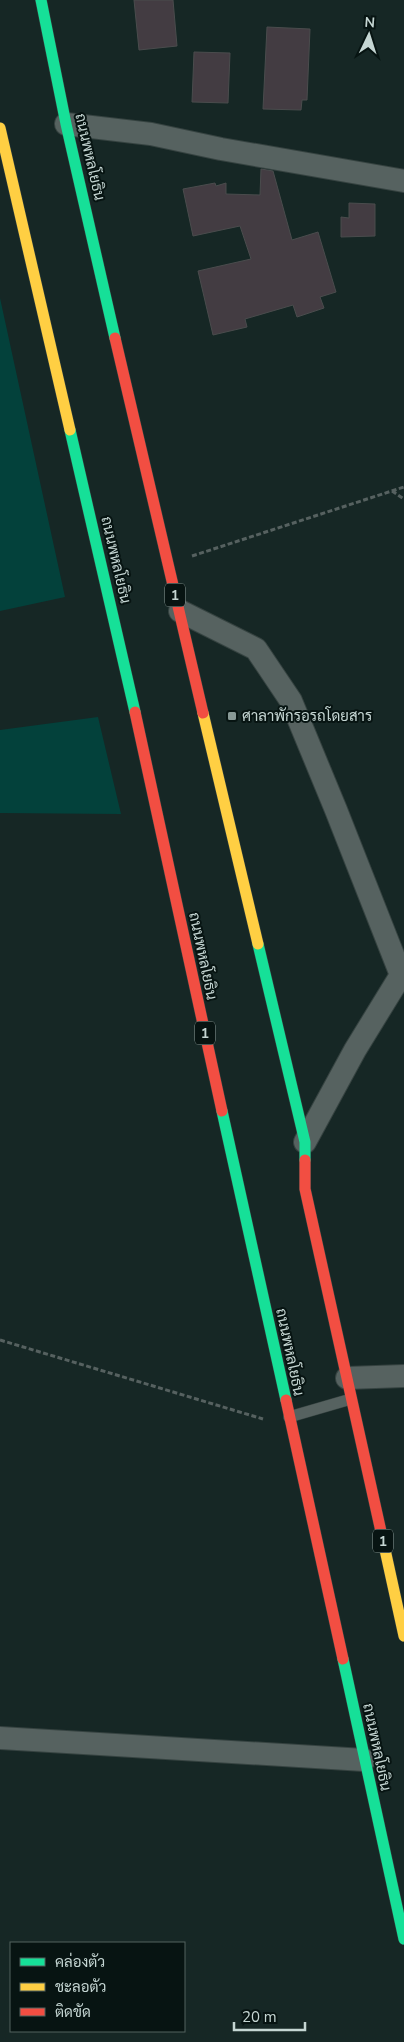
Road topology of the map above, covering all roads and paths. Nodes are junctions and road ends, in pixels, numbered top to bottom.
1 (42, 0) edge
2 (66, 124) junction
3 (0, 128) edge
4 (404, 181) edge
5 (404, 487) edge
6 (392, 491) junction
7 (404, 499) edge
8 (167, 564) junction
9 (180, 612) junction
10 (402, 974) edge
11 (306, 1142) junction
12 (0, 1340) edge
13 (404, 1376) edge
14 (349, 1388) junction
15 (290, 1422) junction
16 (404, 1636) edge
17 (0, 1738) edge
18 (364, 1760) junction
19 (404, 1939) edge

1 - 2 highway, ถนนพหลโยธิน / 1
2 - 4 street
2 - 8 highway, ถนนพหลโยธิน / 1
3 - 15 highway, ถนนพหลโยธิน / 1
5 - 6 path
6 - 7 path
6 - 8 path
8 - 9 highway, ถนนพหลโยธิน / 1
9 - 10 street
9 - 11 highway, ถนนพหลโยธิน / 1
10 - 11 street
11 - 14 highway, ถนนพหลโยธิน / 1
12 - 15 path
13 - 14 street
14 - 15 lane
14 - 16 highway, ถนนพหลโยธิน / 1
15 - 18 highway, ถนนพหลโยธิน / 1
17 - 18 street
18 - 19 highway, ถนนพหลโยธิน / 1

